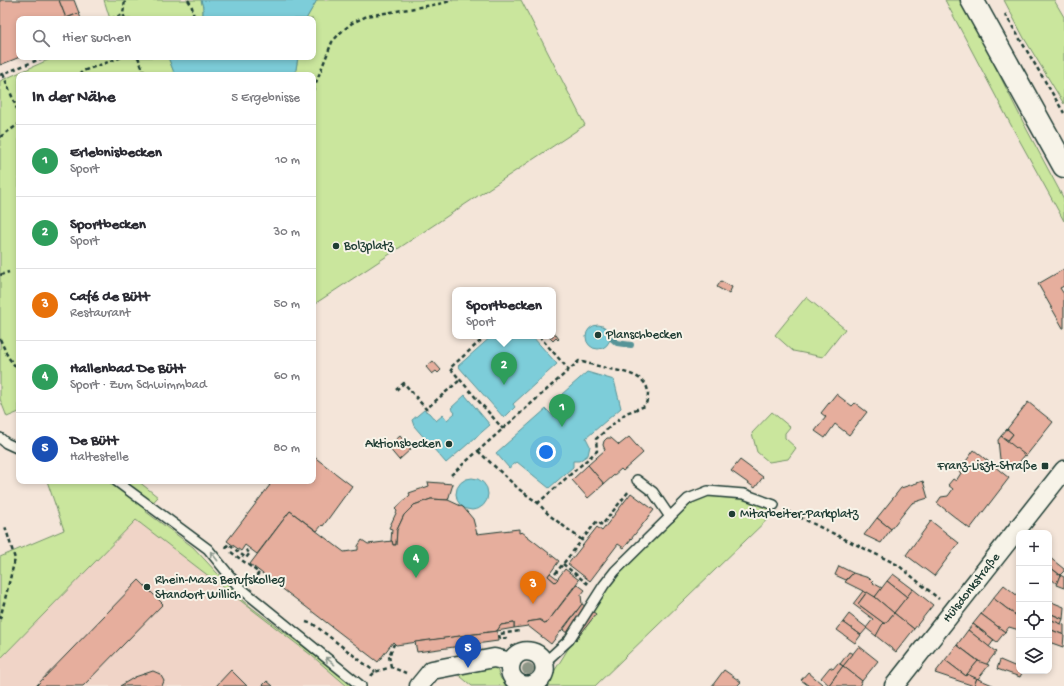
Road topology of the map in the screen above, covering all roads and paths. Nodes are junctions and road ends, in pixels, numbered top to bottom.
1 (125, 0) edge
2 (188, 0) edge
3 (452, 0) edge
4 (972, 0) edge
5 (1002, 8) dead end
6 (123, 14) joint
7 (118, 16) edge
8 (194, 16) edge
9 (38, 60) edge
10 (114, 60) edge
11 (139, 60) edge
12 (82, 72) edge
13 (144, 72) edge
14 (2, 75) edge
15 (316, 82) edge
16 (16, 107) edge
17 (1064, 113) edge
18 (16, 126) edge
19 (0, 137) edge
20 (1064, 166) edge
21 (9, 272) dead end
22 (0, 275) edge
23 (0, 339) edge
24 (483, 339) edge
25 (542, 339) edge
26 (16, 367) edge
27 (569, 370) junction
28 (460, 380) junction
29 (396, 390) dead end
30 (503, 428) junction
31 (0, 438) edge
32 (16, 448) edge
33 (478, 451) junction
34 (1064, 470) edge
35 (451, 475) dead end
36 (637, 480) joint
37 (120, 484) edge
38 (538, 503) junction
39 (774, 505) joint
40 (670, 517) junction
41 (5, 526) dead end
42 (582, 540) junction
43 (244, 549) dead end
44 (563, 564) junction
45 (555, 574) dead end
46 (250, 584) dead end
47 (599, 593) junction
48 (954, 610) junction
49 (0, 619) edge
50 (394, 644) dead end
51 (511, 662) junction
52 (544, 663) junction
53 (391, 667) junction
54 (421, 683) edge
55 (364, 684) edge
56 (527, 686) edge
57 (894, 686) edge

1 - 6 path
2 - 8 path
3 - 15 path
4 - 20 main road
5 - 17 path
6 - 7 path
9 - 14 path
10 - 12 path
11 - 13 path
14 - 16 path
18 - 19 path
21 - 22 path
23 - 26 path
24 - 28 path
25 - 27 path
27 - 30 path
27 - 38 path
28 - 29 path
28 - 30 path
30 - 33 path
31 - 32 lane
33 - 35 path
33 - 38 path
34 - 48 street, Hülsdonkstraße
36 - 40 lane
36 - 42 path
55 -> 37 lane
38 - 42 path
39 - 40 lane
39 - 48 path
40 - 47 lane
41 - 49 path
42 - 44 path
43 - 46 path
44 - 45 path
44 - 47 path
47 - 52 lane
48 - 57 street, Hülsdonkstraße
50 - 53 path
51 - 52 street
51 - 54 street
51 - 56 street
52 - 56 street
53 - 54 path
53 - 55 path

